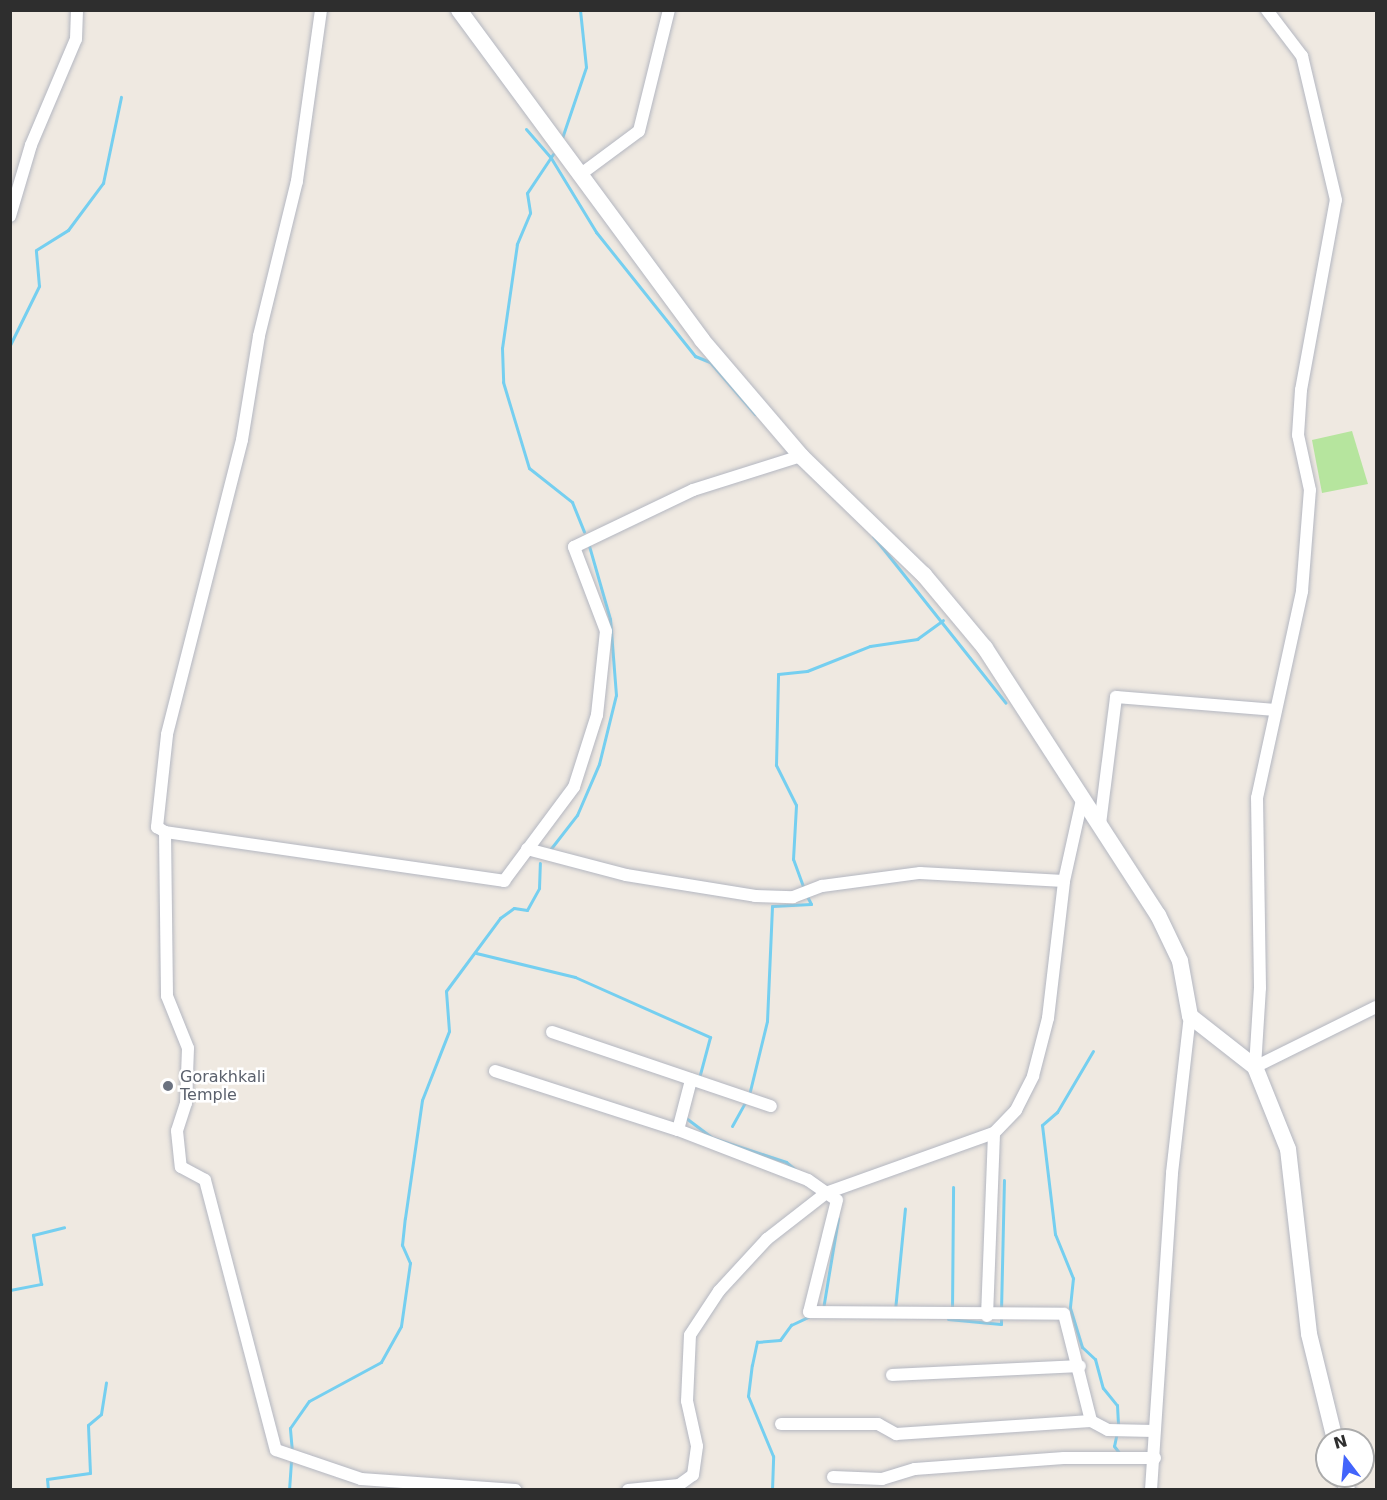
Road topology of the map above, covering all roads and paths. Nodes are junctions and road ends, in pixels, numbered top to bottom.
1 (77, 10) edge
2 (321, 10) edge
3 (459, 10) edge
4 (669, 10) edge
5 (1267, 10) edge
6 (581, 174) junction
7 (10, 216) edge
8 (801, 456) junction
9 (1275, 710) junction
10 (1082, 800) junction
11 (1100, 824) junction
12 (165, 832) junction
13 (527, 849) junction
14 (1064, 881) junction
15 (1377, 1008) edge
16 (1190, 1016) junction
17 (552, 1032) dead end
18 (1255, 1066) junction
19 (495, 1071) dead end
20 (691, 1080) junction
21 (771, 1106) dead end
22 (678, 1130) junction
23 (994, 1133) junction
24 (826, 1193) junction
25 (987, 1316) junction
26 (1080, 1366) junction
27 (892, 1375) dead end
28 (1091, 1420) junction
29 (781, 1424) dead end
30 (1332, 1428) edge
31 (1154, 1431) junction
32 (1155, 1458) junction
33 (693, 1475) junction
34 (833, 1477) dead end
35 (516, 1490) edge
36 (628, 1490) edge
37 (695, 1490) edge
38 (1151, 1490) edge

1 - 7 street
2 - 12 street
3 - 6 street
4 - 6 street
5 - 9 street
6 - 8 street
8 - 10 street
8 - 13 street
9 - 11 street
9 - 18 street
10 - 11 street
10 - 14 street
11 - 16 street
12 - 13 street
12 - 35 street
13 - 14 street
14 - 23 street
15 - 18 street
16 - 18 street
16 - 31 street
17 - 20 street
18 - 30 street
19 - 22 street
20 - 21 street
20 - 22 street
22 - 24 street
23 - 24 street
23 - 25 street
24 - 25 street
24 - 33 street
25 - 26 street
26 - 27 street
26 - 28 street
28 - 29 street
28 - 31 street
31 - 32 street
32 - 34 street
32 - 38 street
33 - 36 street
33 - 37 street

